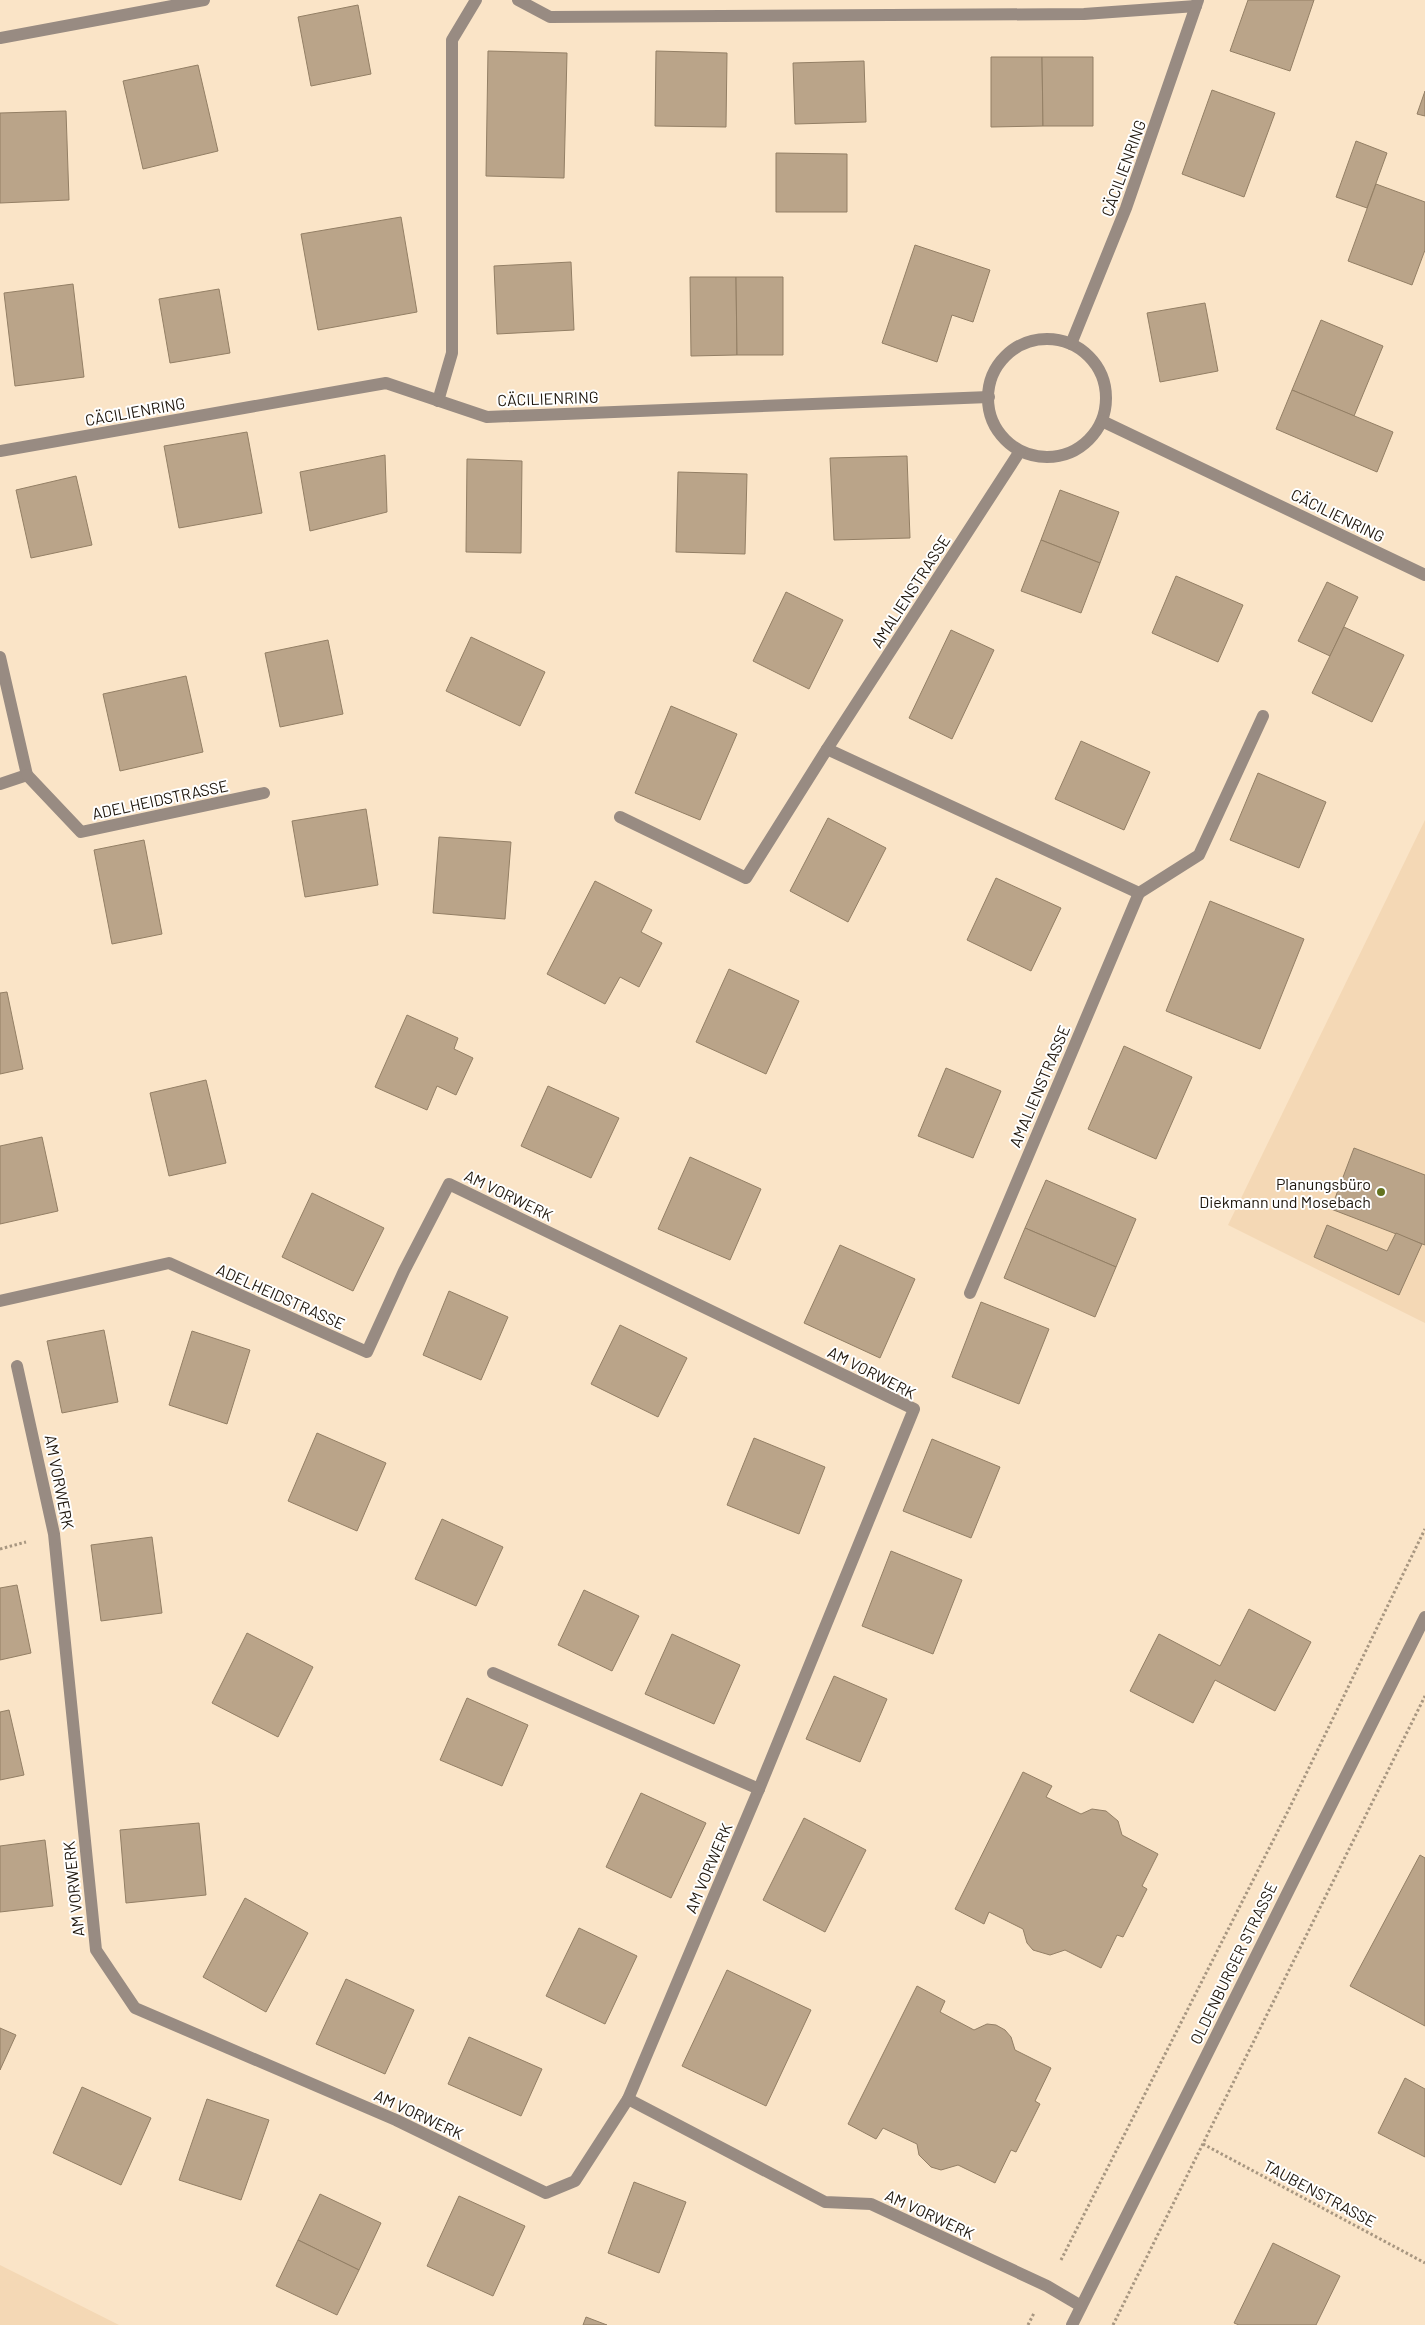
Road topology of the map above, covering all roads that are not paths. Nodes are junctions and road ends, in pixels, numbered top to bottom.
1 (204, 0) edge
2 (476, 0) edge
3 (518, 0) edge
4 (1197, 3) edge
5 (0, 38) edge
6 (1071, 344) junction
7 (989, 397) junction
8 (438, 401) junction
9 (1102, 420) junction
10 (1020, 450) junction
11 (0, 451) edge
12 (1425, 574) edge
13 (0, 657) edge
14 (1263, 716) dead end
15 (827, 749) junction
16 (27, 775) junction
17 (0, 784) edge
18 (264, 793) dead end
19 (620, 817) dead end
20 (1139, 893) junction
21 (449, 1184) joint
22 (970, 1293) dead end
23 (0, 1300) edge
24 (17, 1366) dead end
25 (1425, 1617) edge
26 (493, 1673) dead end
27 (759, 1789) junction
28 (628, 2099) junction
29 (1081, 2306) junction
30 (1072, 2325) edge

1 - 5 street
2 - 8 street
3 - 4 street
4 - 6 street, CÄCILIENRING
6 - 7 street
6 - 9 street
7 - 8 street, CÄCILIENRING
7 - 10 street
8 - 11 street, CÄCILIENRING
9 - 10 street
9 - 12 street, CÄCILIENRING
10 - 15 street, AMALIENSTRASSE
13 - 16 street
14 - 20 street
15 - 19 street, AMALIENSTRASSE
15 - 20 street
16 - 17 street
16 - 18 street, ADELHEIDSTRASSE
20 - 22 street, AMALIENSTRASSE
21 - 23 street, ADELHEIDSTRASSE
21 - 27 street, AM VORWERK
24 - 28 street, AM VORWERK
25 - 29 street, OLDENBURGER STRASSE
26 - 27 street
27 - 28 street, AM VORWERK
28 - 29 street, AM VORWERK
29 - 30 street, OLDENBURGER STRASSE

